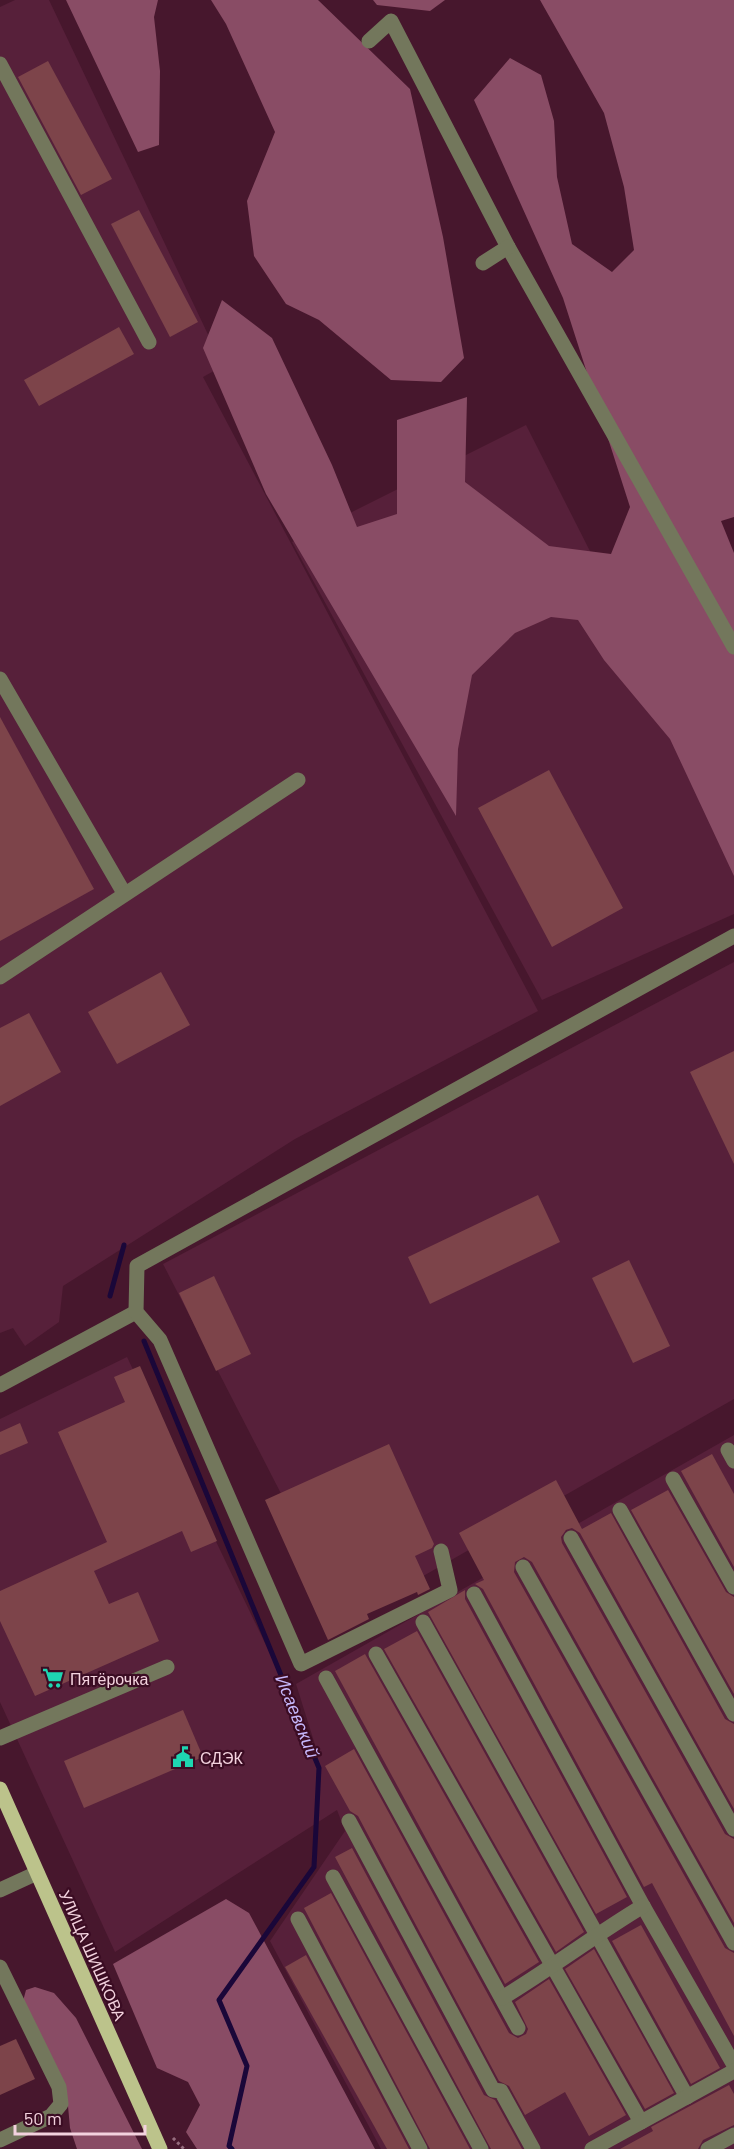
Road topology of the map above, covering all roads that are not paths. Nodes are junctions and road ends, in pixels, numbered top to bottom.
1 (369, 41) dead end
2 (0, 64) edge
3 (508, 246) junction
4 (483, 263) dead end
5 (149, 342) dead end
6 (734, 648) edge
7 (0, 680) edge
8 (298, 780) dead end
9 (124, 893) junction
10 (734, 936) edge
11 (0, 977) edge
12 (136, 1312) junction
13 (0, 1385) edge
14 (673, 1479) dead end
15 (620, 1510) dead end
16 (571, 1538) dead end
17 (441, 1551) dead end
18 (523, 1567) dead end
19 (734, 1587) edge
20 (474, 1594) dead end
21 (423, 1622) dead end
22 (376, 1654) dead end
23 (167, 1666) dead end
24 (326, 1678) dead end
25 (734, 1714) edge
26 (0, 1738) edge
27 (0, 1789) edge
28 (349, 1821) dead end
29 (734, 1829) edge
30 (37, 1873) junction
31 (333, 1877) dead end
32 (0, 1890) edge
33 (643, 1906) junction
34 (298, 1919) dead end
35 (595, 1935) junction
36 (734, 1942) edge
37 (0, 1966) edge
38 (554, 1967) junction
39 (502, 1998) junction
40 (518, 2028) dead end
41 (734, 2064) edge
42 (734, 2071) edge
43 (687, 2097) junction
44 (641, 2122) junction
45 (734, 2135) edge
46 (0, 2139) edge
47 (159, 2144) edge
48 (420, 2149) edge
49 (481, 2149) edge
50 (533, 2149) edge
51 (592, 2149) edge
52 (708, 2149) edge

1 - 3 street
2 - 5 street
3 - 4 street
3 - 6 street
7 - 9 street
8 - 9 street
9 - 11 street
10 - 12 street
12 - 13 street
12 - 17 street
14 - 19 street
15 - 25 street
16 - 29 street
18 - 36 street
20 - 33 street
21 - 35 street
22 - 38 street
23 - 26 street
24 - 39 street
27 - 30 main road, УЛИЦА ШИШКОВА
28 - 50 street
30 - 32 street
30 - 47 main road, УЛИЦА ШИШКОВА
31 - 49 street
33 - 35 street
33 - 41 street
34 - 48 street
35 - 38 street
35 - 43 street
37 - 46 street
38 - 39 street
38 - 44 street
39 - 40 street
42 - 43 street
43 - 44 street
44 - 51 street
45 - 52 street

